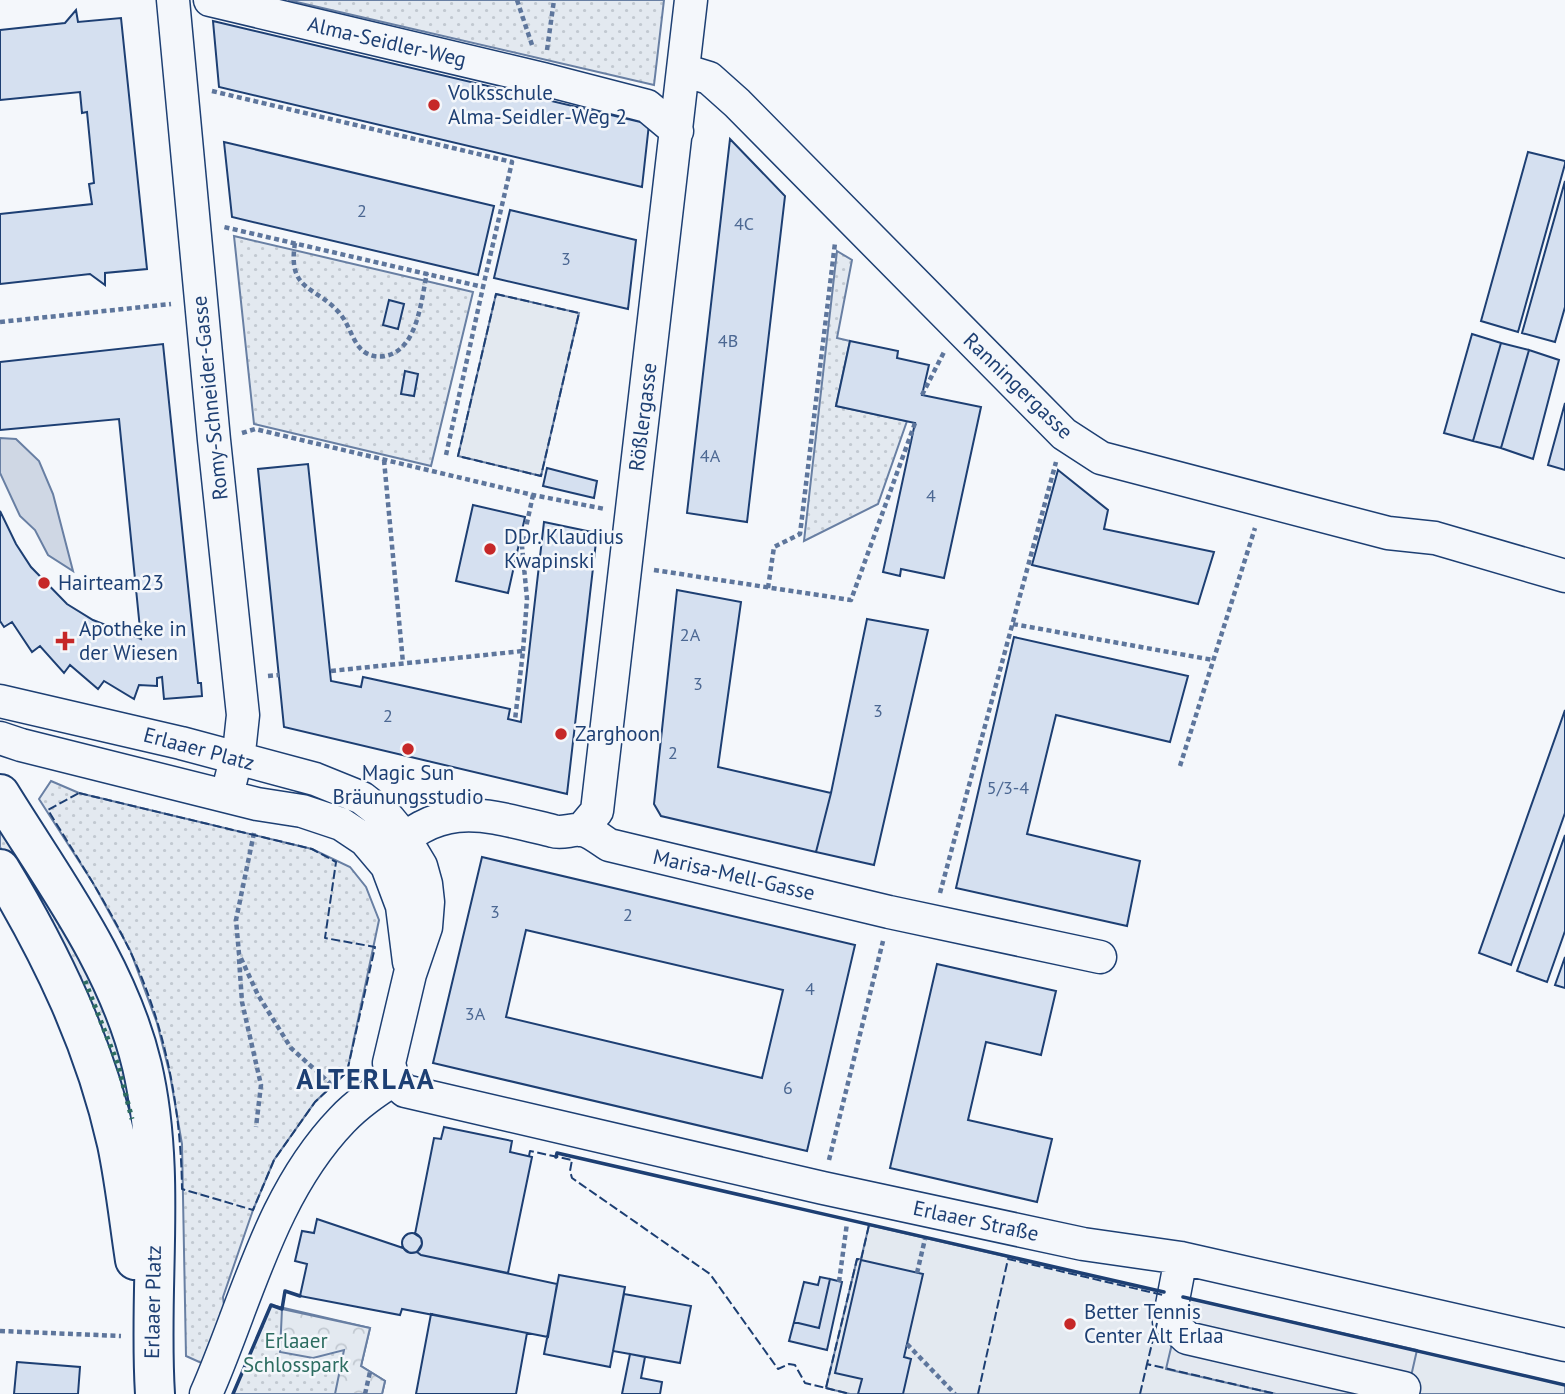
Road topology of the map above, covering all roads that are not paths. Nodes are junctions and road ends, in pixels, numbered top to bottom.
1 (210, 0) edge
2 (691, 0) edge
3 (174, 12) edge
4 (683, 70) junction
5 (677, 131) junction
6 (1565, 576) edge
7 (0, 701) edge
8 (0, 738) edge
9 (236, 759) junction
10 (0, 794) edge
11 (228, 795) junction
12 (582, 830) junction
13 (393, 847) junction
14 (0, 869) edge
15 (1100, 957) dead end
16 (393, 1080) junction
17 (1181, 1258) junction
18 (1565, 1345) edge
19 (152, 1366) edge
20 (1404, 1388) dead end
21 (206, 1394) edge

1 - 5 street, Alma-Seidler-Weg
2 - 4 street, Rößlergasse
3 - 9 street, Romy-Schneider-Gasse
4 - 5 street, Rößlergasse
4 - 6 street, Ranningergasse
5 - 12 street, Rößlergasse
7 - 9 street, Erlaaer Platz
8 - 11 street, Erlaaer Platz
9 - 11 street, Romy-Schneider-Gasse
9 - 13 street, Erlaaer Platz
10 - 19 main road, Erlaaer Platz
11 - 13 street, Erlaaer Platz
12 - 13 street, Marisa-Mell-Gasse
12 - 15 street, Marisa-Mell-Gasse
13 - 16 street, Erlaaer Platz
14 - 19 main road, Erlaaer Platz
16 - 17 street, Erlaaer Straße
16 - 21 street
17 - 18 street, Erlaaer Straße
17 - 20 street

